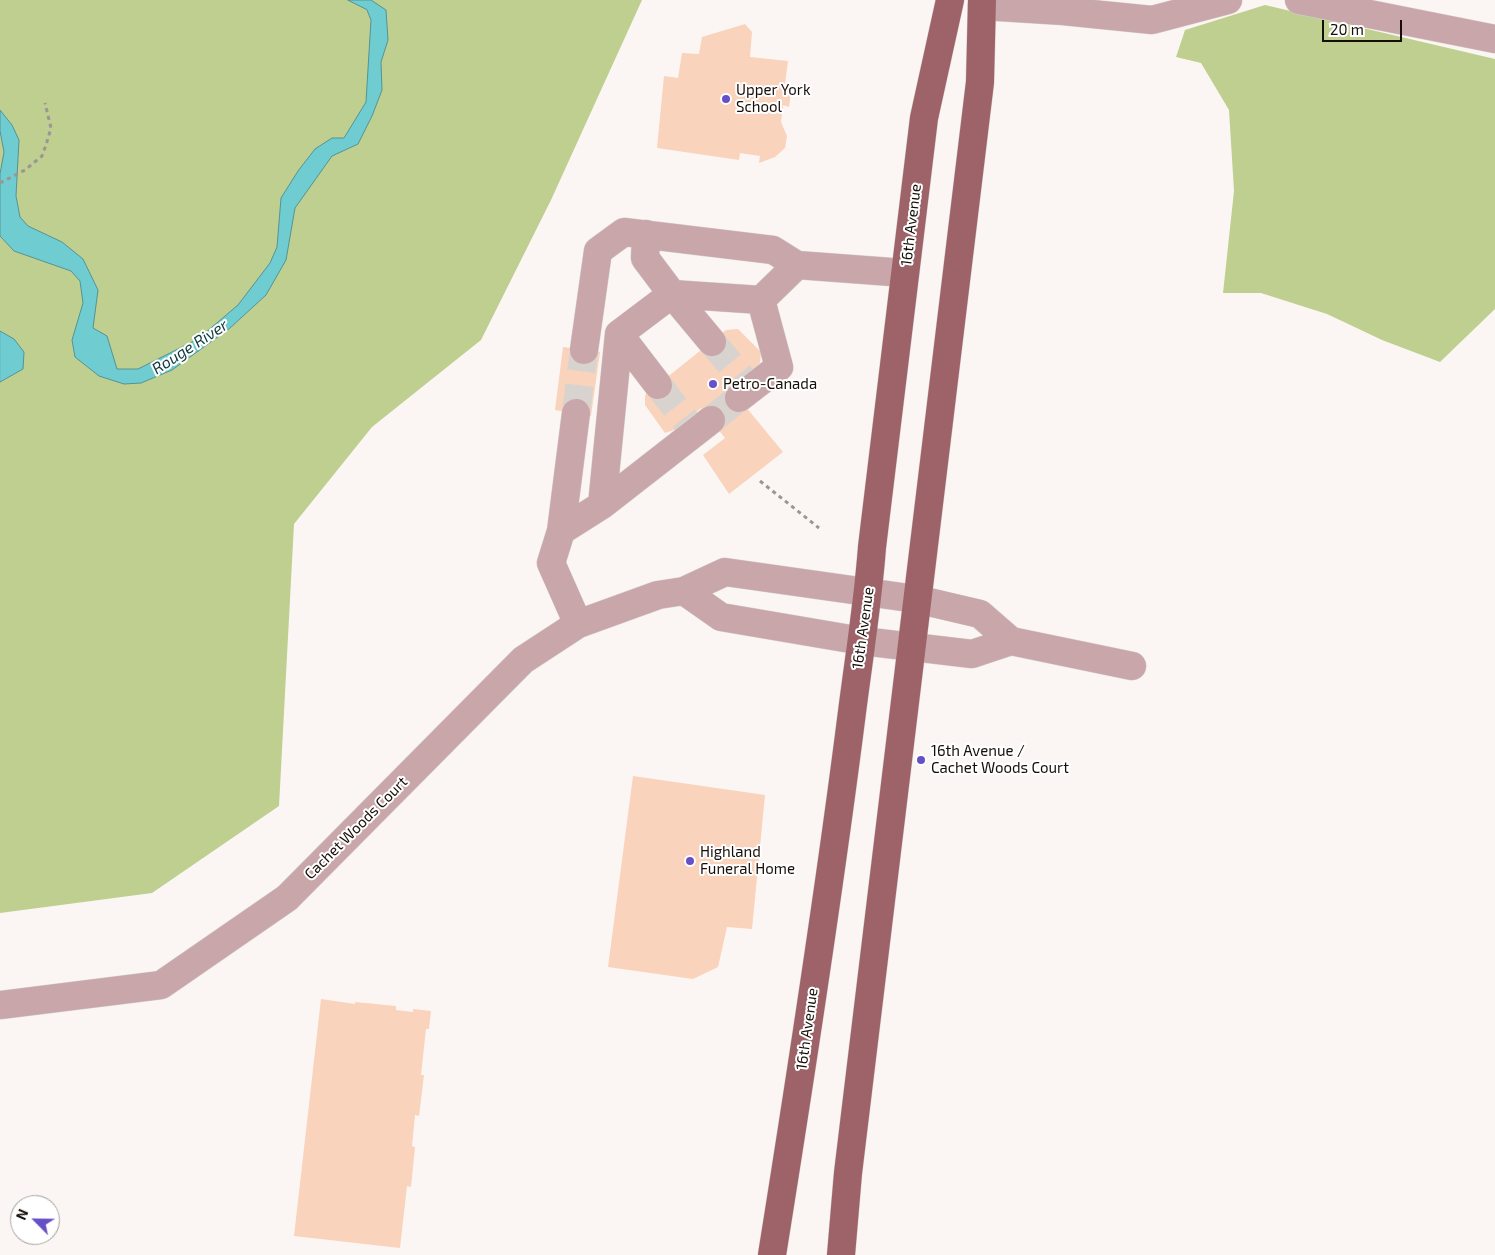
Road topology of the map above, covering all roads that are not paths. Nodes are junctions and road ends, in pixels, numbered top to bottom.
1 (950, 0) edge
2 (1228, 0) edge
3 (1299, 0) edge
4 (982, 3) edge
5 (1495, 38) edge
6 (646, 234) junction
7 (797, 265) junction
8 (905, 273) junction
9 (672, 294) junction
10 (761, 300) junction
11 (619, 334) junction
12 (712, 342) tunnel mouth
13 (584, 350) tunnel mouth
14 (658, 385) tunnel mouth
15 (744, 388) tunnel mouth
16 (576, 413) tunnel mouth
17 (698, 425) tunnel mouth
18 (602, 504) junction
19 (561, 531) junction
20 (684, 591) junction
21 (868, 592) junction
22 (916, 599) junction
23 (578, 624) junction
24 (1012, 640) junction
25 (862, 641) junction
26 (911, 646) junction
27 (1132, 666) dead end
28 (0, 1005) edge
29 (772, 1255) edge
30 (841, 1255) edge

1 - 8 main road, 16th Avenue
2 - 4 street
3 - 5 street
4 - 22 main road
6 - 7 street
6 - 9 street
6 - 13 street
7 - 8 street
7 - 10 street
8 - 21 main road, 16th Avenue
9 - 10 street
9 - 11 street
9 - 12 street
10 - 15 street
11 - 14 street
11 - 18 street
16 - 19 street
17 - 18 street
18 - 19 street
19 - 23 street
20 - 21 street, Cachet Woods Court
20 - 23 street, Cachet Woods Court
20 - 25 street
21 - 22 street, Cachet Woods Court
21 - 25 main road, 16th Avenue
22 - 24 street, Cachet Woods Court
22 - 26 main road
23 - 28 street, Cachet Woods Court
24 - 26 street
24 - 27 street
25 - 26 street
25 - 29 main road, 16th Avenue
26 - 30 main road

